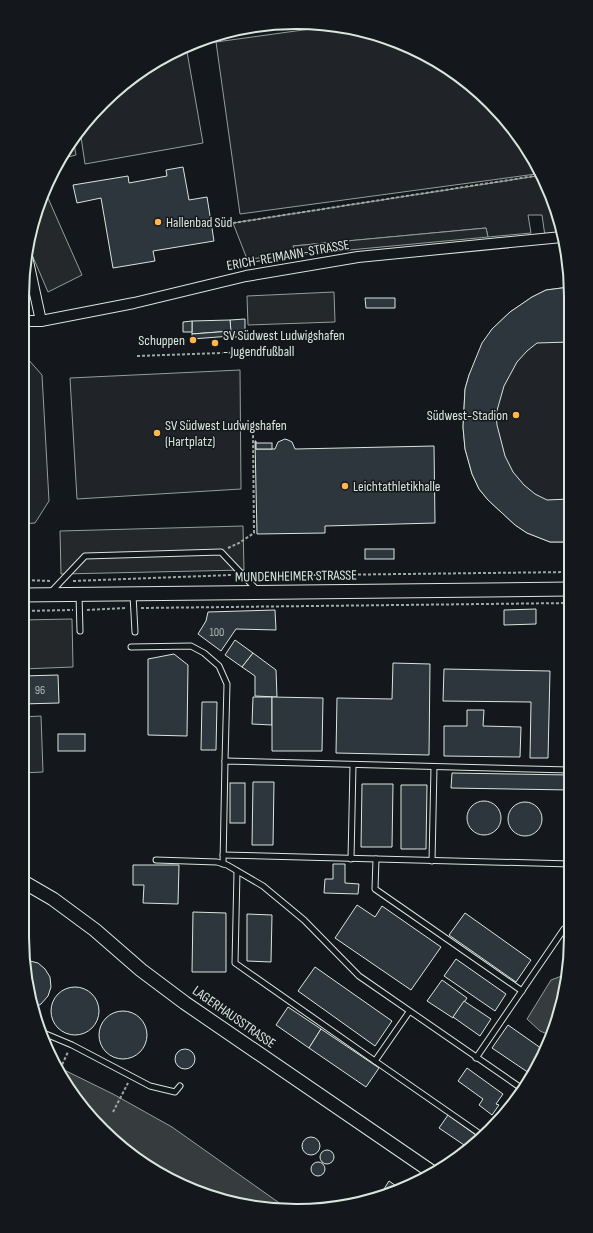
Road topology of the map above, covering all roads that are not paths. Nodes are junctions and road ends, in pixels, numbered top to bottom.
1 (557, 237) edge
2 (30, 272) edge
3 (29, 321) edge
4 (41, 321) junction
5 (564, 589) edge
6 (259, 592) junction
7 (48, 594) junction
8 (79, 594) junction
9 (133, 594) junction
10 (29, 595) edge
11 (80, 631) dead end
12 (135, 632) dead end
13 (131, 647) dead end
14 (225, 762) junction
15 (353, 765) junction
16 (434, 767) junction
17 (564, 770) edge
18 (223, 855) junction
19 (351, 859) junction
20 (376, 859) junction
21 (156, 860) dead end
22 (432, 861) junction
23 (223, 864) junction
24 (564, 864) edge
25 (237, 870) junction
26 (29, 885) edge
27 (564, 929) dead end
28 (522, 990) junction
29 (409, 1012) junction
30 (47, 1034) edge
31 (476, 1058) junction
32 (375, 1061) junction
33 (180, 1086) dead end
34 (518, 1086) edge
35 (479, 1133) edge
36 (428, 1169) edge

1 - 4 street, ERICH-REIMANN-STRASSE
2 - 4 street
3 - 4 street, ERICH-REIMANN-STRASSE
5 - 6 street, MUNDENHEIMER STRASSE
6 - 7 lane
6 - 9 street, MUNDENHEIMER STRASSE
7 - 8 street, MUNDENHEIMER STRASSE
7 - 10 street, MUNDENHEIMER STRASSE
8 - 9 street, MUNDENHEIMER STRASSE
8 - 11 lane
9 - 12 lane
13 - 14 lane
14 - 15 lane
14 - 18 lane
15 - 16 lane
15 - 19 lane
16 - 17 lane
16 - 22 lane
18 - 19 lane
18 - 23 lane
19 - 20 lane
20 - 22 lane
20 - 28 lane
21 - 23 lane
22 - 24 lane
23 - 25 lane
25 - 29 lane
25 - 32 lane
26 - 36 street, LAGERHAUSSTRASSE
27 - 28 lane
28 - 31 lane
29 - 31 lane
29 - 32 lane
30 - 33 lane
31 - 34 lane
32 - 35 lane

